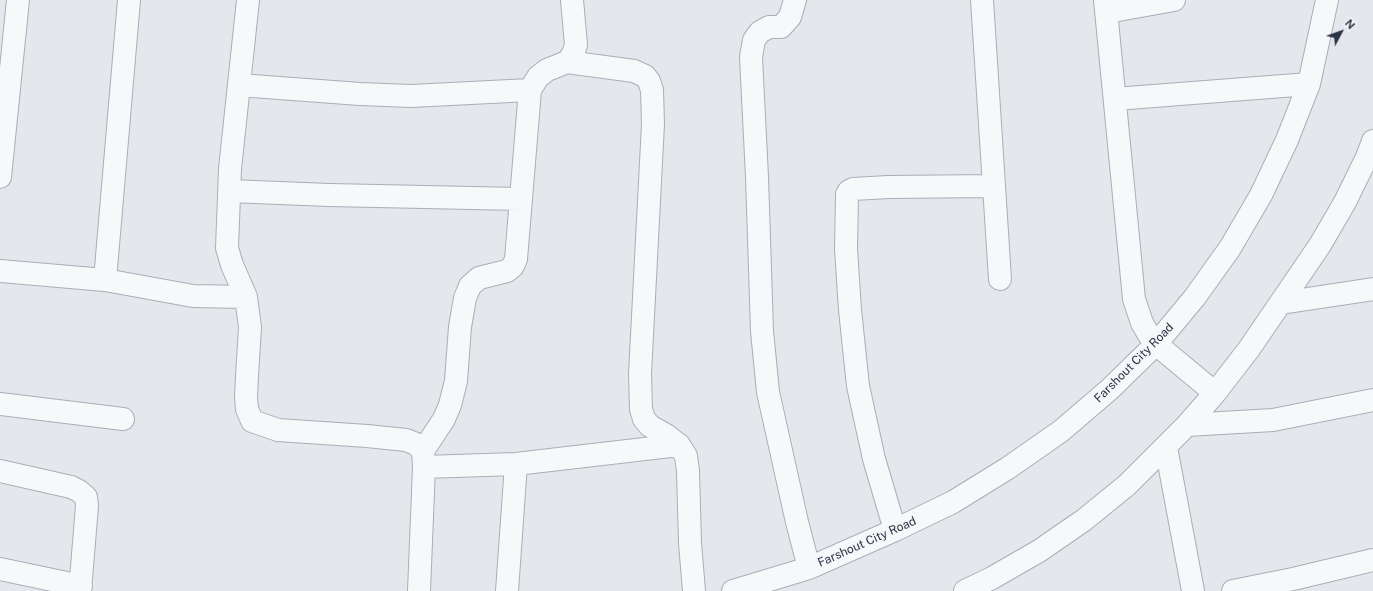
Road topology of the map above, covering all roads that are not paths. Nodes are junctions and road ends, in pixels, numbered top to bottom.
1 (18, 0) edge
2 (128, 0) edge
3 (248, 0) edge
4 (572, 0) edge
5 (795, 0) edge
6 (982, 0) edge
7 (1174, 0) edge
8 (1327, 0) edge
9 (1106, 6) edge
10 (567, 62) junction
11 (1309, 84) junction
12 (239, 85) junction
13 (530, 90) junction
14 (1115, 99) junction
15 (1373, 141) edge
16 (0, 176) edge
17 (994, 186) junction
18 (230, 191) junction
19 (520, 199) junction
20 (0, 271) edge
21 (1000, 279) dead end
22 (105, 280) junction
23 (1373, 289) edge
24 (246, 297) junction
25 (1282, 302) junction
26 (1156, 344) junction
27 (1215, 393) junction
28 (1373, 400) edge
29 (0, 404) edge
30 (123, 419) dead end
31 (1186, 425) junction
32 (680, 445) junction
33 (1166, 447) junction
34 (424, 459) junction
35 (516, 464) junction
36 (0, 471) edge
37 (895, 530) junction
38 (1373, 560) edge
39 (809, 568) junction
40 (0, 569) edge
41 (80, 588) edge
42 (419, 591) edge
43 (507, 591) edge
44 (694, 591) edge
45 (733, 591) edge
46 (964, 591) edge
47 (1193, 591) edge
48 (1232, 591) edge

1 - 16 street
2 - 22 street
3 - 12 street
4 - 10 street
5 - 39 street
6 - 17 street
7 - 9 street
8 - 11 street, Farshout City Road
9 - 14 street
10 - 13 street
10 - 32 street
11 - 14 street
11 - 26 street, Farshout City Road
12 - 13 street
12 - 18 street
13 - 19 street
14 - 26 street
15 - 25 street
17 - 21 street
17 - 37 street
18 - 19 street
18 - 24 street
19 - 34 street
20 - 22 street
22 - 24 street
23 - 25 street
24 - 34 street
25 - 27 street
26 - 27 street
26 - 37 street, Farshout City Road
27 - 31 street
28 - 31 street
29 - 30 street
31 - 33 street
32 - 35 street
32 - 44 street
33 - 46 street
33 - 47 street
34 - 35 street
34 - 42 street
35 - 43 street
36 - 41 street
37 - 39 street, Farshout City Road
38 - 48 street
39 - 45 street, Farshout City Road
40 - 41 street

